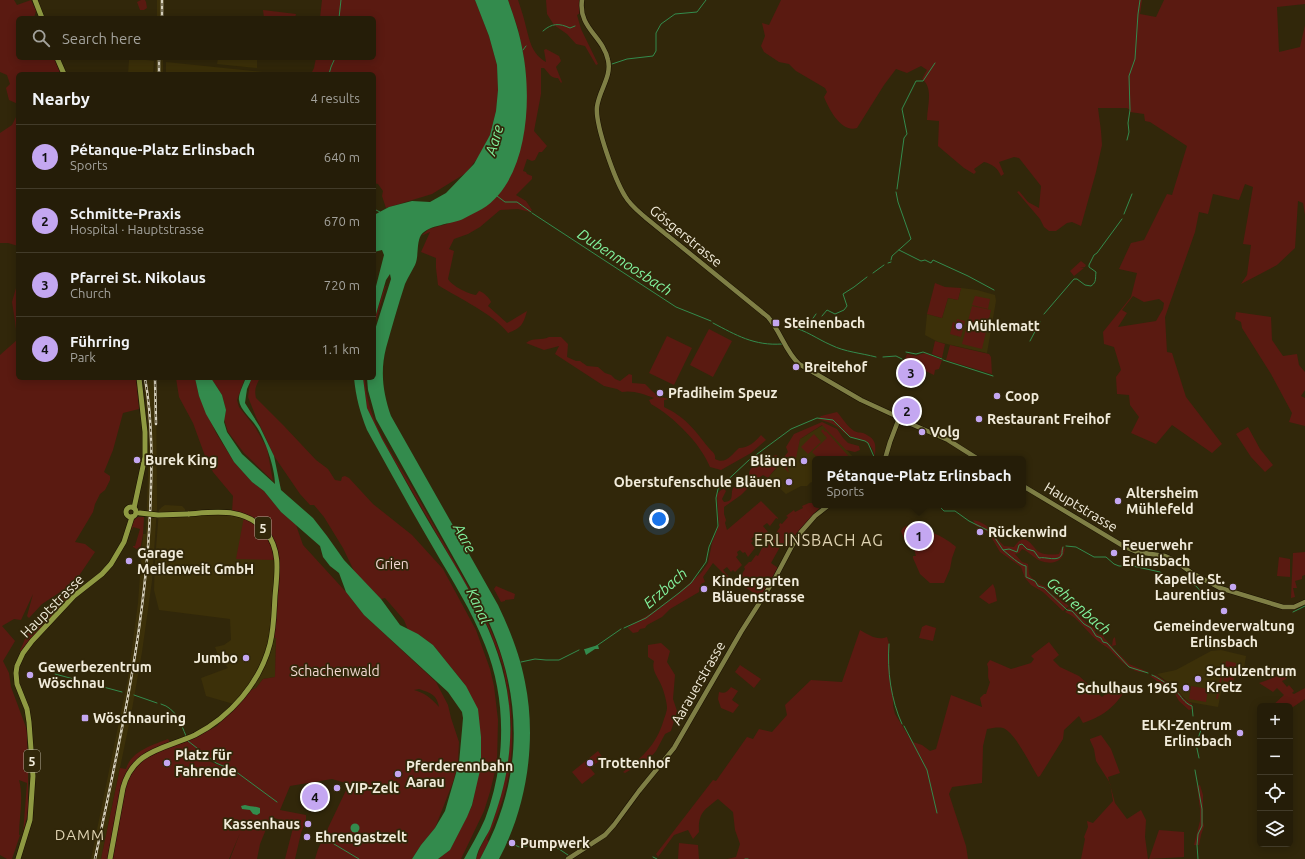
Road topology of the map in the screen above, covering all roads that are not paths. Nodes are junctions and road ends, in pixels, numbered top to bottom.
1 (35, 0) edge
2 (582, 0) edge
3 (41, 16) edge
4 (58, 60) edge
5 (63, 72) edge
6 (139, 380) edge
7 (900, 420) junction
8 (886, 456) edge
9 (973, 456) edge
10 (1026, 488) edge
11 (825, 508) edge
12 (133, 512) junction
13 (1305, 602) edge
14 (569, 858) edge
15 (18, 859) edge
16 (110, 859) edge

1 - 3 main road
2 - 7 main road, Gösgerstrasse
4 - 5 main road
6 - 12 main road, Hauptstrasse / 5
7 - 8 main road
7 - 9 main road
10 - 13 main road, Hauptstrasse
11 - 14 main road, Aarauerstrasse
12 - 15 main road, Hauptstrasse / 5
12 - 16 main road, 5, bridge

